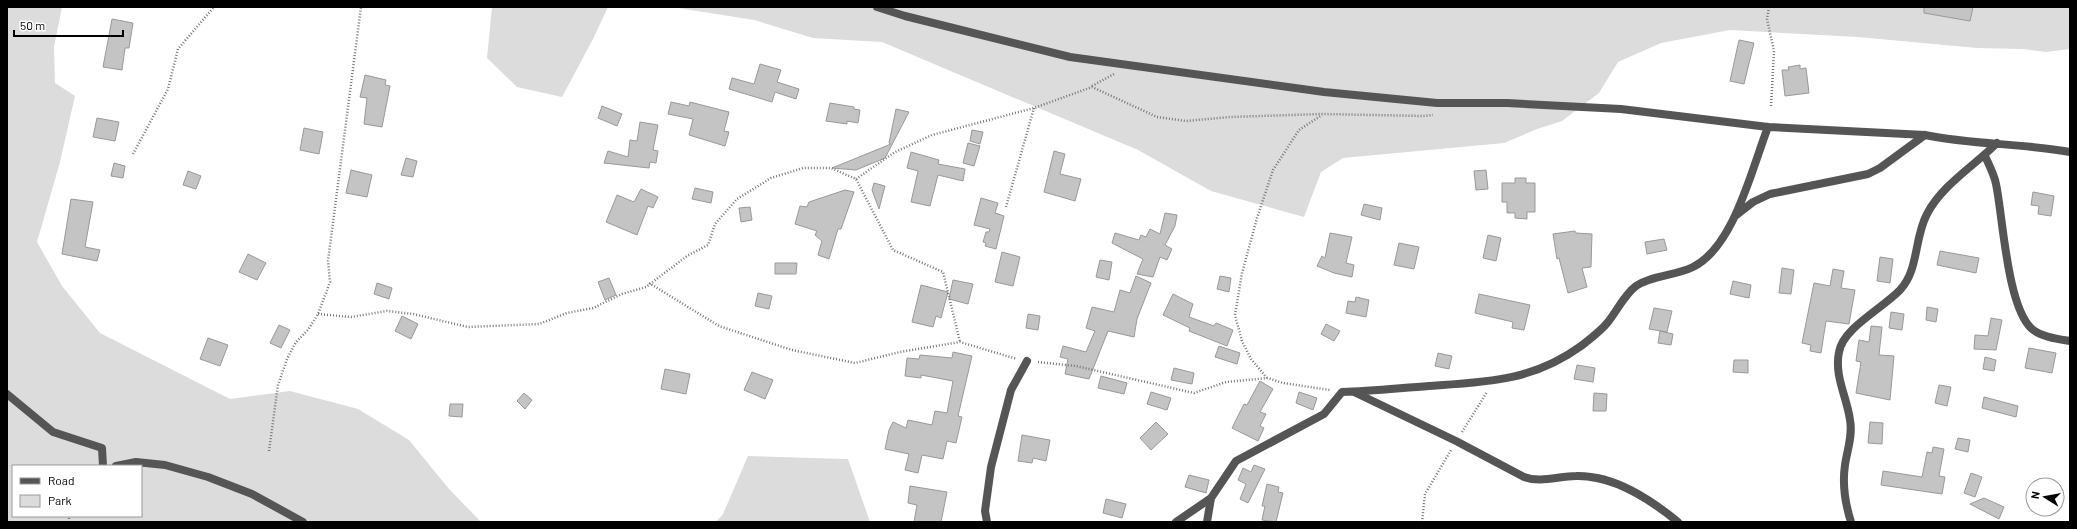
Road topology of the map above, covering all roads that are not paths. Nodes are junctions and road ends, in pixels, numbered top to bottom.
1 (877, 7) edge
2 (1768, 127) junction
3 (1925, 134) junction
4 (1997, 143) junction
5 (2070, 152) edge
6 (1985, 156) junction
7 (1735, 216) junction
8 (2070, 341) edge
9 (1027, 361) road end
10 (1353, 392) junction
11 (7, 394) edge
12 (103, 465) edge
13 (121, 465) edge
14 (1211, 498) junction
15 (303, 522) edge
16 (987, 522) edge
17 (1176, 522) edge
18 (1207, 522) edge
19 (1678, 522) edge
20 (1851, 522) edge

1 - 2 street
2 - 3 street
2 - 7 street
3 - 4 street
3 - 7 street
4 - 5 street
4 - 6 street
6 - 8 street
6 - 20 street
7 - 10 street
9 - 16 street
10 - 14 street
10 - 19 street
11 - 12 street
13 - 15 street
14 - 17 street
14 - 18 street

